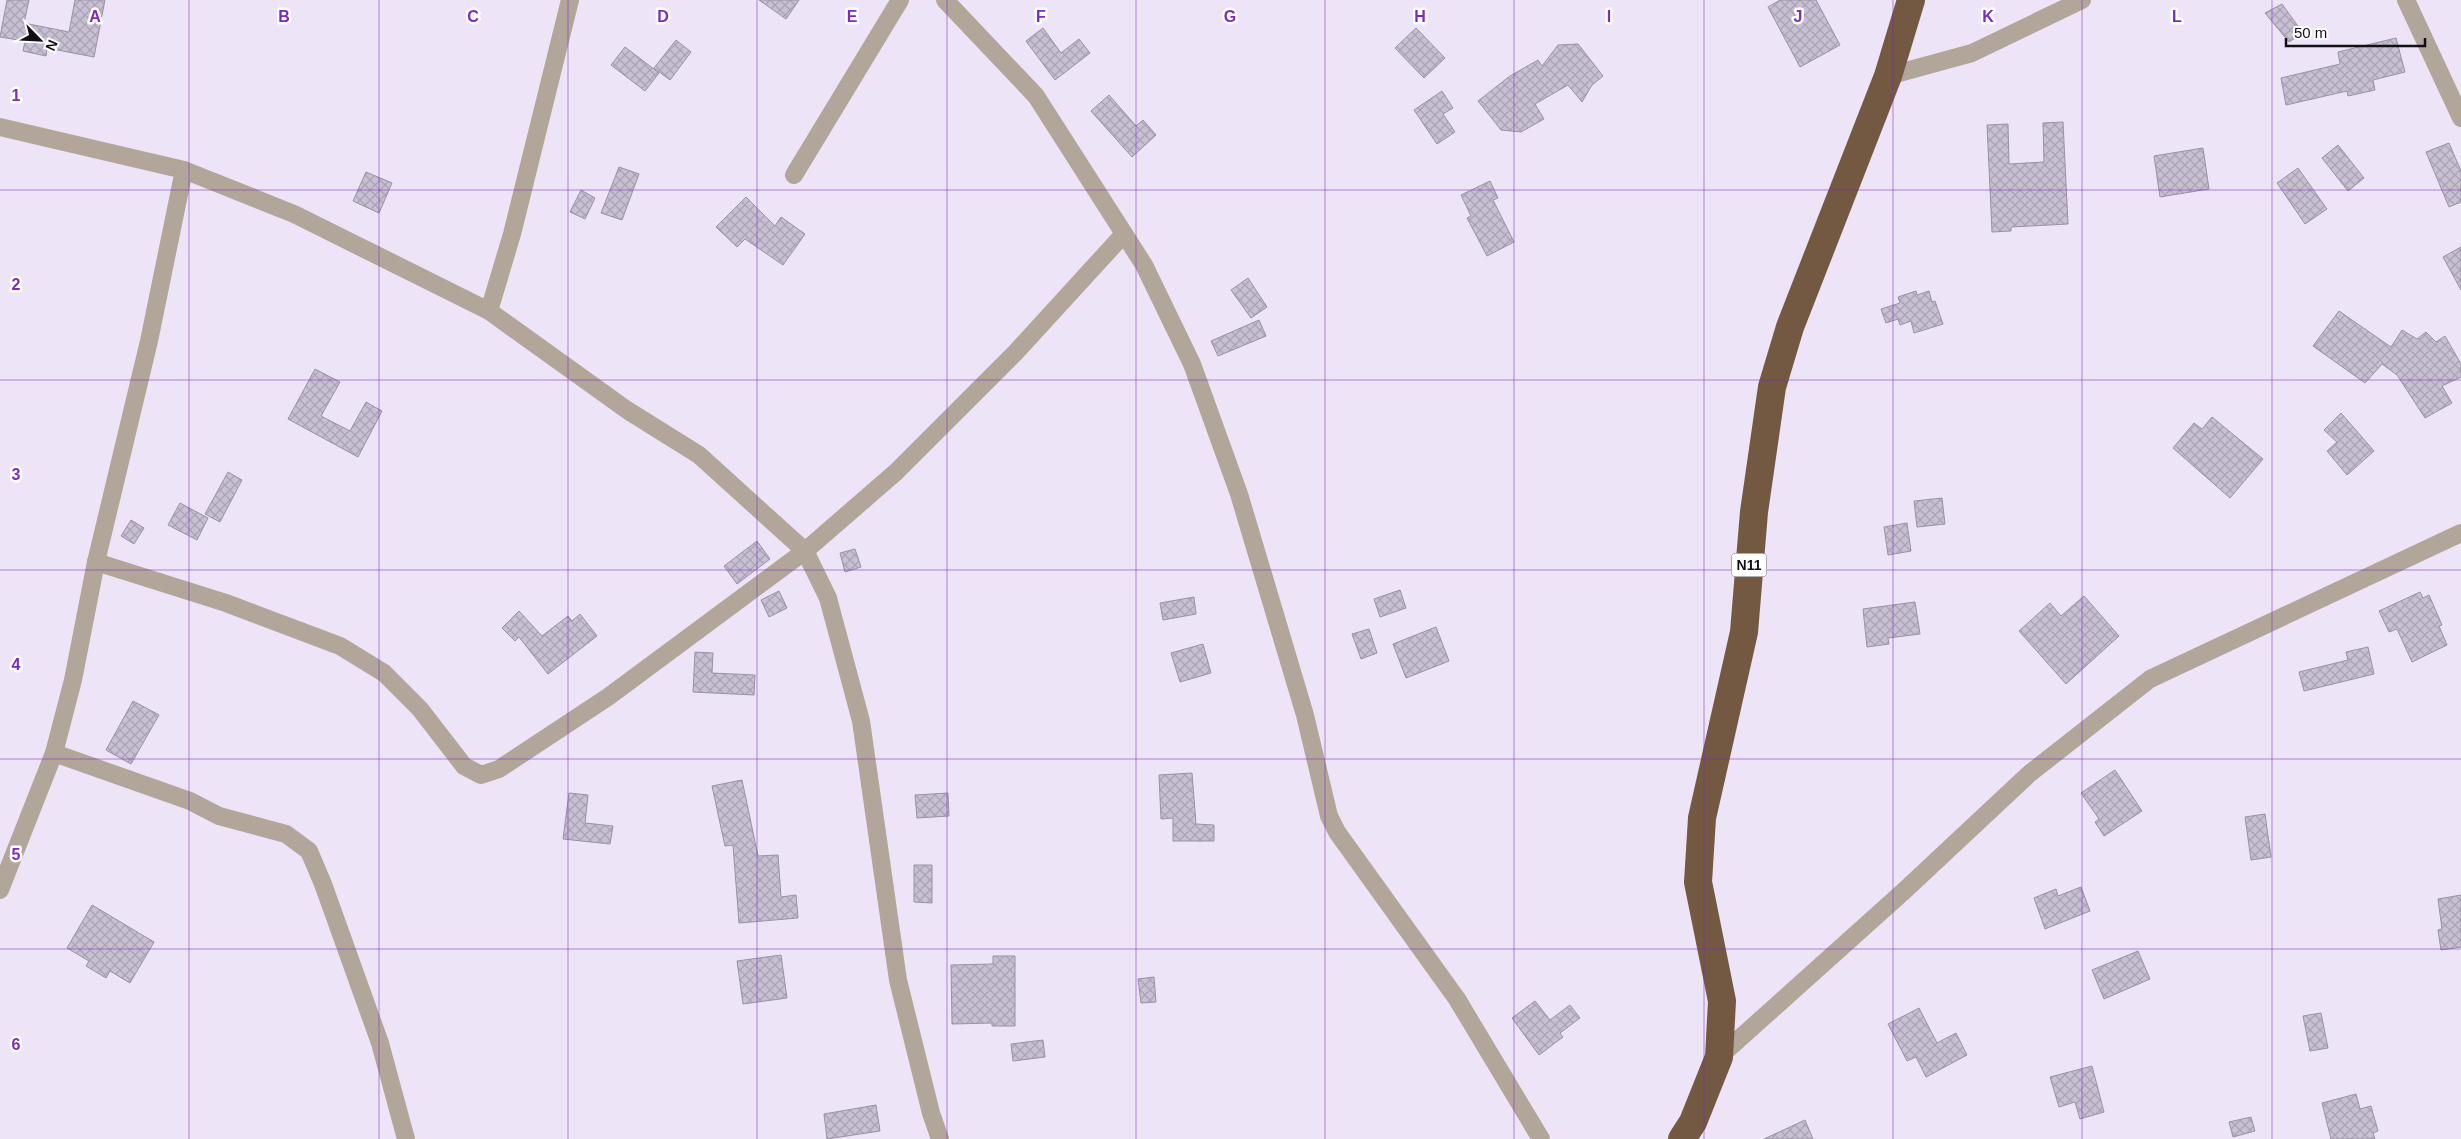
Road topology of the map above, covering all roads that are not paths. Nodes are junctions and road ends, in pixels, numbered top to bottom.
1 (570, 0) edge
2 (900, 0) edge
3 (945, 0) edge
4 (2082, 0) edge
5 (2406, 0) edge
6 (1906, 4) edge
7 (1888, 76) junction
8 (2461, 118) edge
9 (0, 127) edge
10 (184, 170) junction
11 (794, 175) dead end
12 (1123, 235) junction
13 (488, 311) junction
14 (2461, 533) edge
15 (805, 551) junction
16 (96, 562) junction
17 (54, 753) junction
18 (0, 890) edge
19 (1719, 1056) junction
20 (406, 1139) edge
21 (940, 1139) edge
22 (1541, 1139) edge
23 (1682, 1139) edge

1 - 13 street
2 - 11 street
3 - 12 street
4 - 7 street
5 - 8 street
6 - 7 highway, N11
7 - 19 highway, N11
9 - 10 street
10 - 13 street
10 - 16 street
12 - 15 street
12 - 22 street
13 - 15 street
14 - 19 street
15 - 16 street
15 - 21 street
16 - 17 street
17 - 18 street
17 - 20 street
19 - 23 highway, N11

